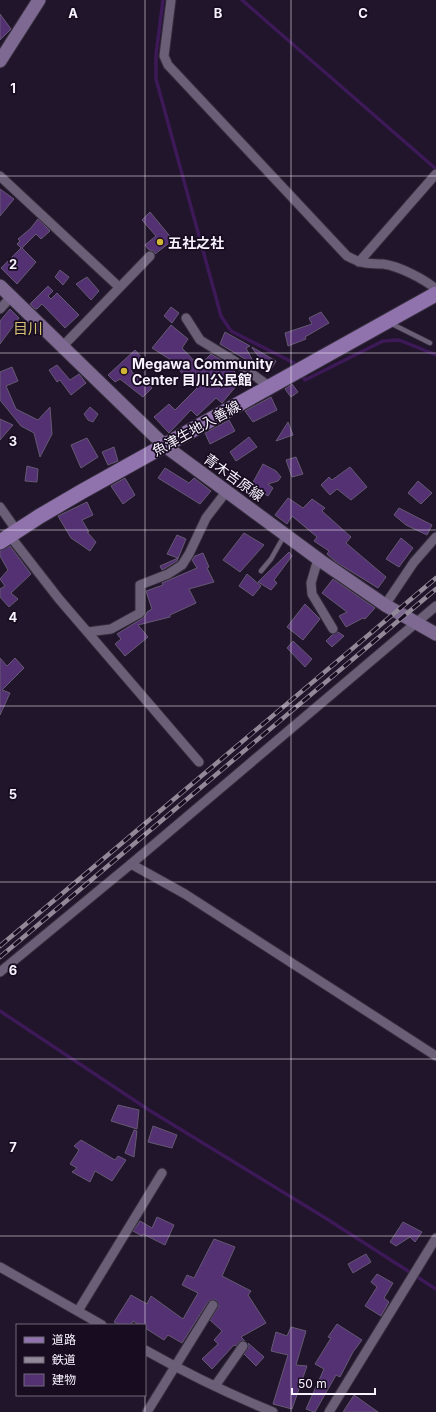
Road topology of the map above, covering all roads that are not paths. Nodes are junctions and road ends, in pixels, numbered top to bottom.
1 (39, 0) edge
2 (171, 0) edge
3 (0, 61) edge
4 (436, 174) edge
5 (0, 176) edge
6 (150, 256) dead end
7 (359, 262) junction
8 (0, 286) edge
9 (119, 287) junction
10 (436, 289) edge
11 (436, 294) edge
12 (11, 297) junction
13 (0, 309) edge
14 (186, 318) dead end
15 (386, 322) junction
16 (430, 343) dead end
17 (62, 347) junction
18 (270, 387) junction
19 (165, 446) junction
20 (226, 492) junction
21 (0, 507) edge
22 (285, 534) junction
23 (9, 536) edge
24 (436, 537) edge
25 (318, 559) junction
26 (261, 571) dead end
27 (385, 605) junction
28 (436, 606) edge
29 (416, 623) junction
30 (333, 628) dead end
31 (88, 632) junction
32 (436, 634) edge
33 (199, 762) dead end
34 (130, 864) junction
35 (0, 972) edge
36 (436, 1056) edge
37 (162, 1173) dead end
38 (436, 1238) edge
39 (0, 1267) edge
40 (213, 1305) dead end
41 (78, 1311) junction
42 (100, 1324) edge
43 (243, 1346) dead end
44 (146, 1351) edge
45 (175, 1367) junction
46 (215, 1386) junction
47 (146, 1412) edge
48 (273, 1412) edge
49 (329, 1412) edge

1 - 3 main road
2 - 7 street
4 - 7 street
5 - 9 street
6 - 9 street
7 - 10 street
8 - 12 main road, 青木吉原線
9 - 17 street
11 - 15 main road, 魚津生地入善線
12 - 13 street
12 - 17 main road, 青木吉原線
14 - 18 street
15 - 16 lane
15 - 18 main road, 魚津生地入善線
17 - 19 main road, 青木吉原線
18 - 19 main road, 魚津生地入善線
19 - 20 main road, 青木吉原線
19 - 23 main road, 魚津生地入善線
20 - 22 main road, 青木吉原線
20 - 31 street
21 - 23 street
22 - 25 main road, 青木吉原線
22 - 26 lane
23 - 31 street
24 - 27 street
25 - 27 main road, 青木吉原線
25 - 30 street
27 - 29 main road, 青木吉原線
28 - 29 street
29 - 32 main road, 青木吉原線
29 - 34 street
31 - 33 street
34 - 35 street
34 - 36 street
37 - 41 street
38 - 49 street
39 - 41 street
40 - 45 street
41 - 42 street
43 - 46 street
44 - 45 street
45 - 46 street
45 - 47 street
46 - 48 street

